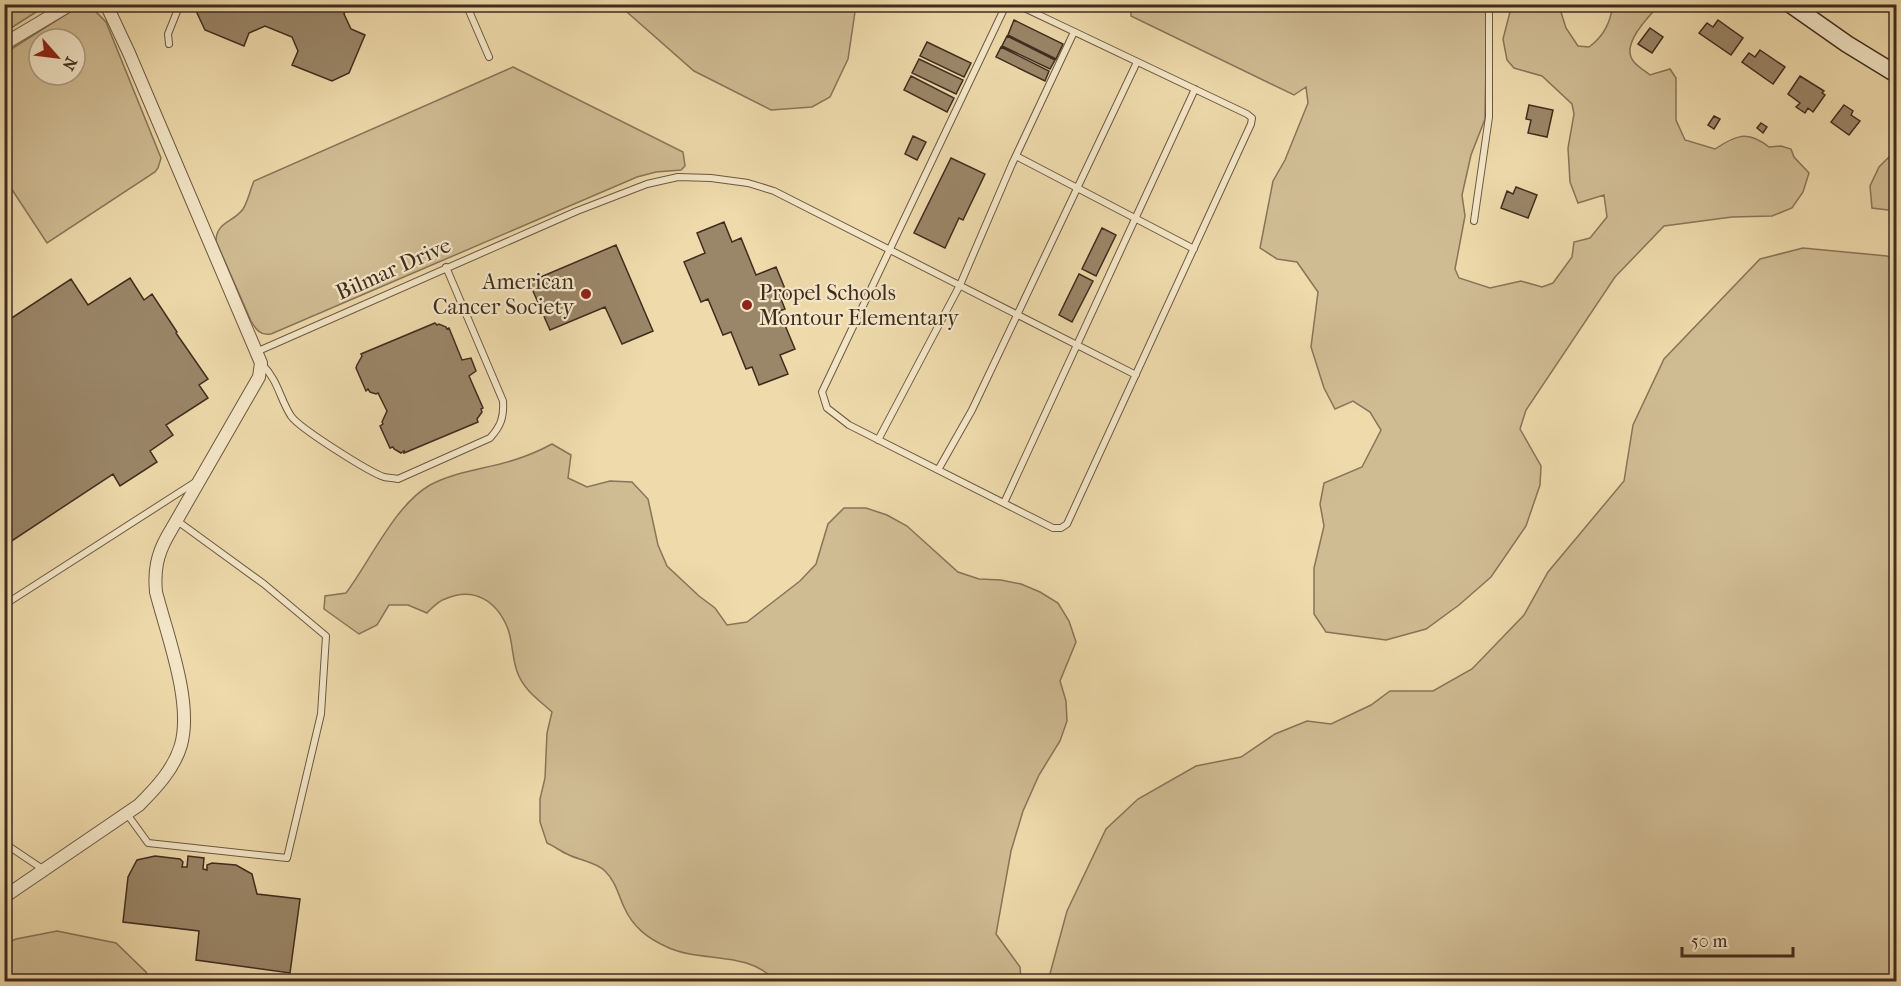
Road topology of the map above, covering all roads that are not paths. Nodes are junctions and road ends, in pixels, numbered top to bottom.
1 (71, 4) edge
2 (106, 4) edge
3 (180, 4) edge
4 (466, 4) edge
5 (1008, 4) edge
6 (1016, 4) edge
7 (1489, 4) edge
8 (1790, 4) edge
9 (1074, 32) junction
10 (4, 44) edge
11 (169, 44) dead end
12 (489, 57) dead end
13 (1137, 62) junction
14 (1896, 74) edge
15 (1195, 89) junction
16 (1016, 156) junction
17 (1077, 189) junction
18 (1135, 219) junction
19 (1474, 221) dead end
20 (890, 249) junction
21 (1194, 249) junction
22 (446, 267) junction
23 (960, 285) junction
24 (1018, 314) junction
25 (1077, 345) junction
26 (258, 358) junction
27 (1136, 375) junction
28 (878, 440) junction
29 (938, 470) junction
30 (200, 479) junction
31 (1004, 503) junction
32 (176, 520) junction
33 (4, 605) edge
34 (127, 813) junction
35 (4, 843) edge
36 (44, 870) junction
37 (4, 897) edge

1 - 10 street
2 - 26 street
3 - 11 lane
4 - 12 lane
5 - 20 lane
6 - 9 lane
7 - 19 lane
8 - 14 street
9 - 13 lane
9 - 16 lane
13 - 15 lane
13 - 17 lane
15 - 18 lane
15 - 21 lane
16 - 17 lane
16 - 23 lane
17 - 18 lane
17 - 24 lane
18 - 21 lane
18 - 25 lane
20 - 22 lane, Bilmar Drive
20 - 23 lane, Bilmar Drive
20 - 28 lane
21 - 27 lane
22 - 26 lane, Bilmar Drive
22 - 26 lane
23 - 24 lane, Bilmar Drive
23 - 28 lane
24 - 25 lane, Bilmar Drive
24 - 29 lane
25 - 27 lane, Bilmar Drive
25 - 31 lane
26 - 30 street
27 - 31 lane
28 - 29 lane
29 - 31 lane
30 - 32 street
30 - 33 lane
32 - 34 street
32 - 34 lane
34 - 36 street
35 - 36 lane
36 - 37 street

